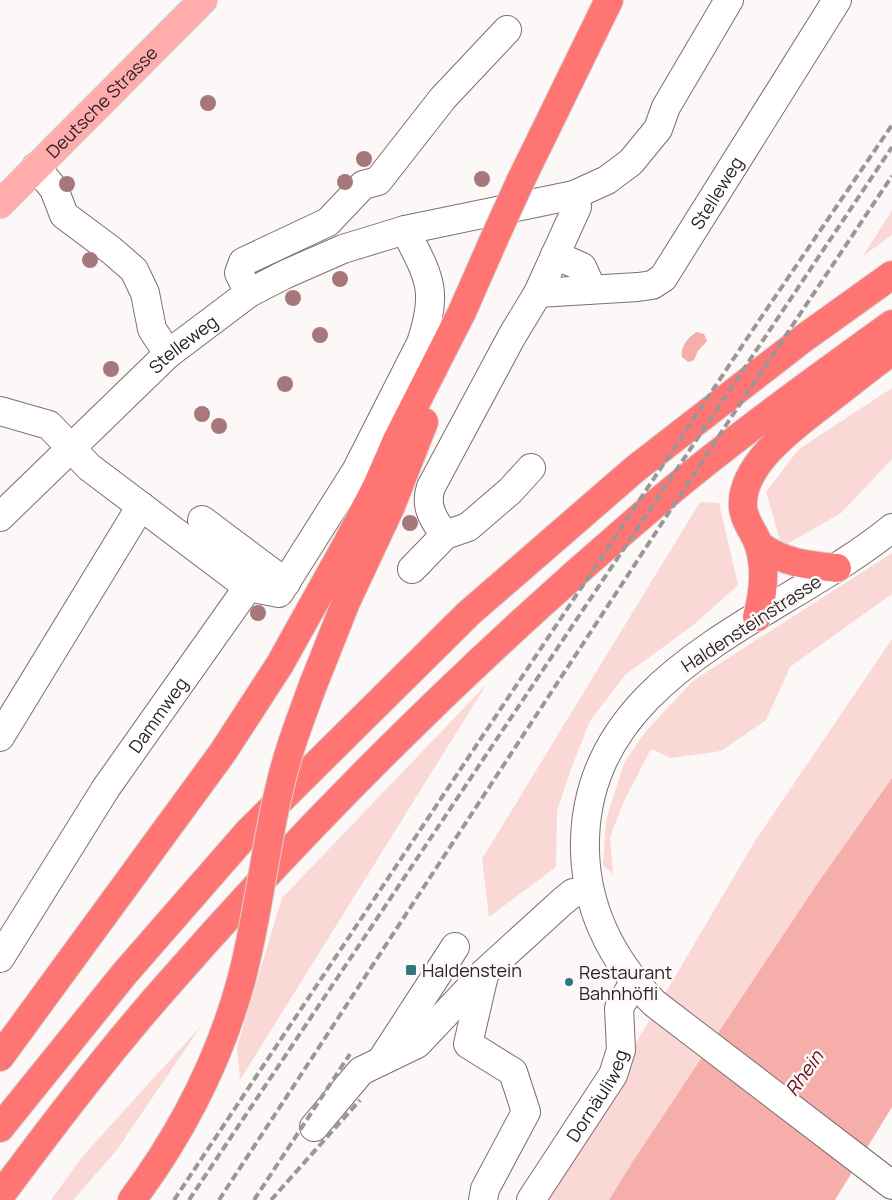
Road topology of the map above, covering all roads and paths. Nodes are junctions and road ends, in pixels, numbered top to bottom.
1 (203, 0) edge
2 (609, 0) edge
3 (728, 0) edge
4 (838, 0) edge
5 (508, 30) dead end
6 (36, 167) junction
7 (574, 195) junction
8 (0, 204) edge
9 (405, 230) junction
10 (555, 255) junction
11 (892, 275) edge
12 (592, 289) junction
13 (249, 293) junction
14 (538, 293) junction
15 (462, 312) junction
16 (892, 324) edge
17 (892, 350) edge
18 (168, 354) junction
19 (0, 411) edge
20 (71, 448) junction
21 (532, 468) dead end
22 (141, 506) junction
23 (0, 517) edge
24 (202, 520) dead end
25 (892, 528) edge
26 (446, 535) junction
27 (759, 545) junction
28 (837, 568) junction
29 (412, 569) dead end
30 (286, 583) junction
31 (248, 588) junction
32 (757, 617) junction
33 (0, 737) edge
34 (590, 889) junction
35 (455, 947) dead end
36 (0, 958) edge
37 (484, 973) junction
38 (634, 982) junction
39 (0, 1056) edge
40 (381, 1061) junction
41 (314, 1127) dead end
42 (0, 1128) edge
43 (892, 1185) edge
44 (0, 1196) edge
45 (132, 1200) edge
46 (483, 1200) edge
47 (531, 1200) edge

1 - 6 main road, Deutsche Strasse
2 - 15 highway, bridge
3 - 7 street, Stelleweg
4 - 12 street, Stelleweg
5 - 13 street
6 - 8 main road, Deutsche Strasse
6 - 18 street
7 - 9 street, Stelleweg
7 - 10 street
9 - 13 street, Stelleweg
9 - 30 street
10 - 12 street
10 - 14 street
11 - 42 highway
12 - 14 street, Stelleweg
13 - 18 street, Stelleweg
14 - 26 street
15 - 39 highway
15 - 45 highway, bridge
16 - 44 highway
17 - 27 highway
18 - 20 street, Stelleweg
19 - 20 street
20 - 22 street
20 - 23 street, Stelleweg
21 - 26 street
22 - 31 street
22 - 33 street
24 - 30 street
25 - 28 street, Haldensteinstrasse
26 - 29 street
27 - 28 highway
27 - 32 highway
28 - 32 street, Haldensteinstrasse
30 - 31 street
31 - 36 street, Dammweg
32 - 34 street, Haldensteinstrasse
34 - 37 street
34 - 38 street, Haldensteinstrasse
35 - 40 street
37 - 40 street
37 - 46 street
38 - 43 street, Haldensteinstrasse
38 - 47 street, Dornäuliweg
40 - 41 street

